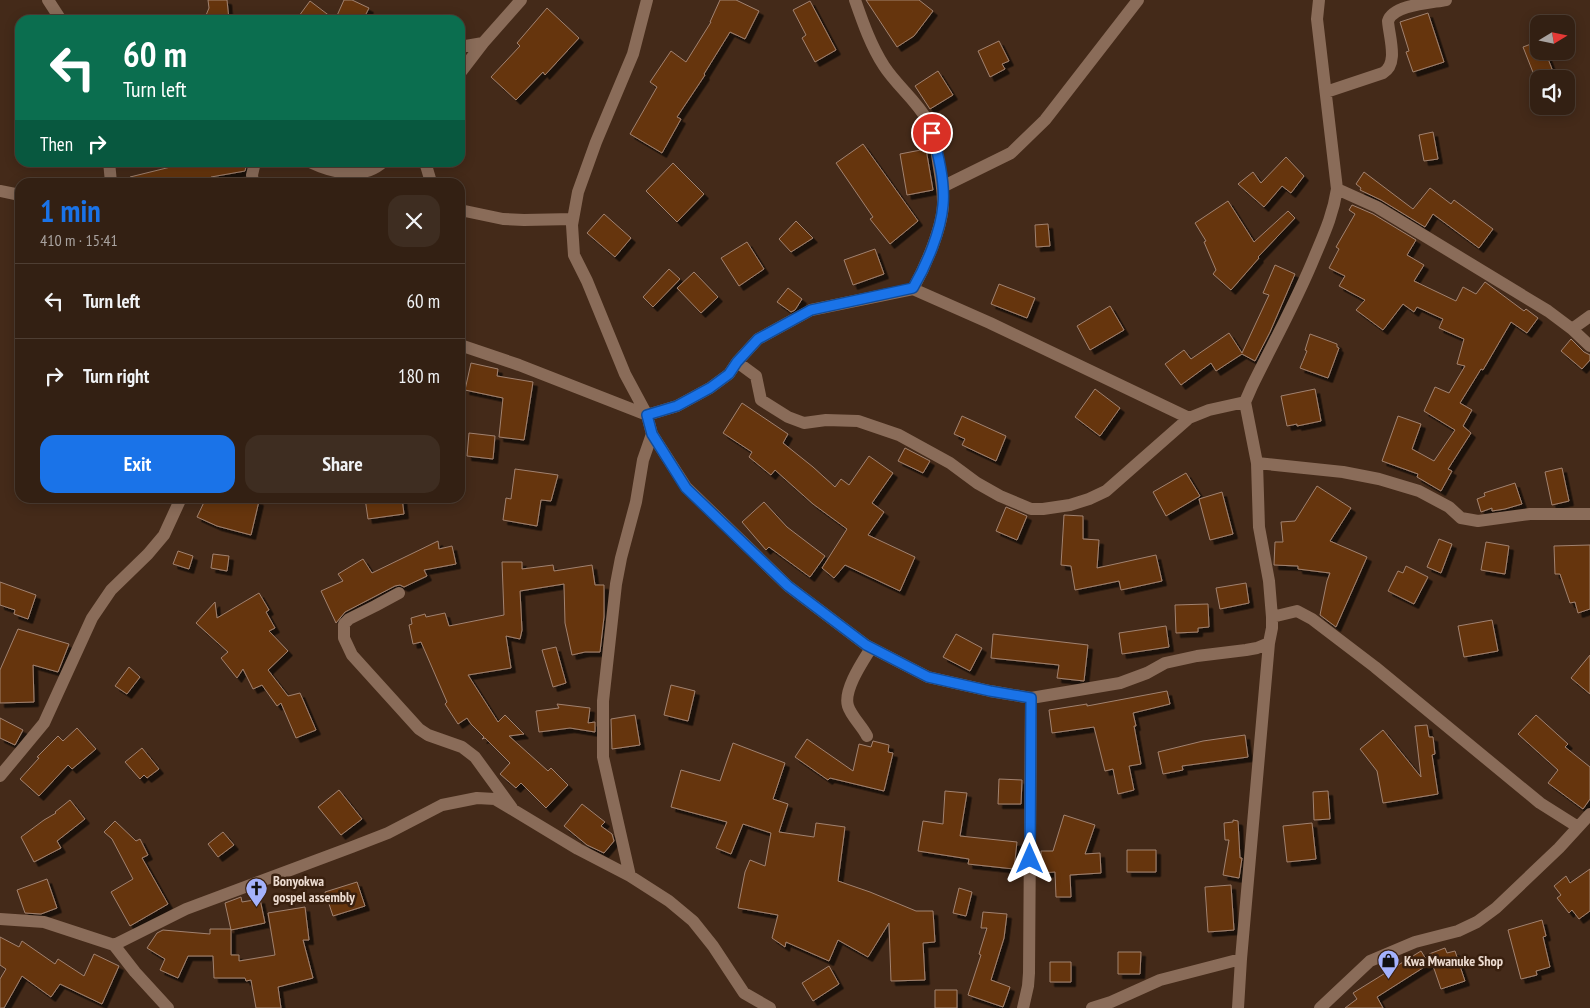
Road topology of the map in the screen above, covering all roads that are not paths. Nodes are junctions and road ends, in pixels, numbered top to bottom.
1 (48, 0) edge
2 (521, 0) edge
3 (647, 0) edge
4 (855, 0) edge
5 (1138, 0) edge
6 (1320, 0) edge
7 (1446, 0) edge
8 (58, 15) edge
9 (483, 43) junction
10 (465, 46) edge
11 (465, 66) edge
12 (1326, 92) junction
13 (321, 167) edge
14 (375, 167) edge
15 (942, 187) junction
16 (1337, 189) junction
17 (0, 191) edge
18 (15, 194) edge
19 (465, 211) edge
20 (573, 219) junction
21 (913, 288) junction
22 (1590, 316) edge
23 (1572, 329) junction
24 (1590, 346) edge
25 (465, 347) edge
26 (737, 362) junction
27 (1245, 402) junction
28 (647, 415) junction
29 (1189, 418) junction
30 (652, 434) junction
31 (1257, 463) junction
32 (179, 503) edge
33 (1590, 514) edge
34 (399, 593) dead end
35 (1272, 617) junction
36 (1269, 642) junction
37 (871, 648) junction
38 (1031, 698) junction
39 (867, 736) dead end
40 (0, 776) edge
41 (514, 810) junction
42 (1590, 814) edge
43 (1578, 827) junction
44 (630, 876) junction
45 (0, 919) edge
46 (114, 945) junction
47 (1241, 959) junction
48 (168, 1008) edge
49 (770, 1008) edge
50 (1023, 1008) edge
51 (1092, 1008) edge
52 (1238, 1008) edge
53 (1320, 1008) edge

1 - 8 street
2 - 9 street
3 - 20 street
4 - 15 street
5 - 15 street
6 - 12 street
7 - 12 street
9 - 10 street
9 - 11 street
12 - 16 street
13 - 14 street
15 - 21 street
16 - 23 street
16 - 27 street
17 - 18 street
19 - 20 street
20 - 28 street
21 - 26 street
21 - 29 street
22 - 23 street
23 - 24 street
25 - 28 street
26 - 28 street
26 - 29 street
27 - 29 street
27 - 31 street
28 - 30 street
30 - 37 street
30 - 44 street
31 - 33 street
31 - 35 street
32 - 40 street
34 - 41 street
35 - 36 street
35 - 43 street
36 - 38 street
36 - 47 street
37 - 38 street
37 - 39 street
38 - 50 street
41 - 44 street
41 - 46 street
42 - 43 street
43 - 53 street
44 - 49 street
45 - 46 street
46 - 48 street
47 - 51 street
47 - 52 street

